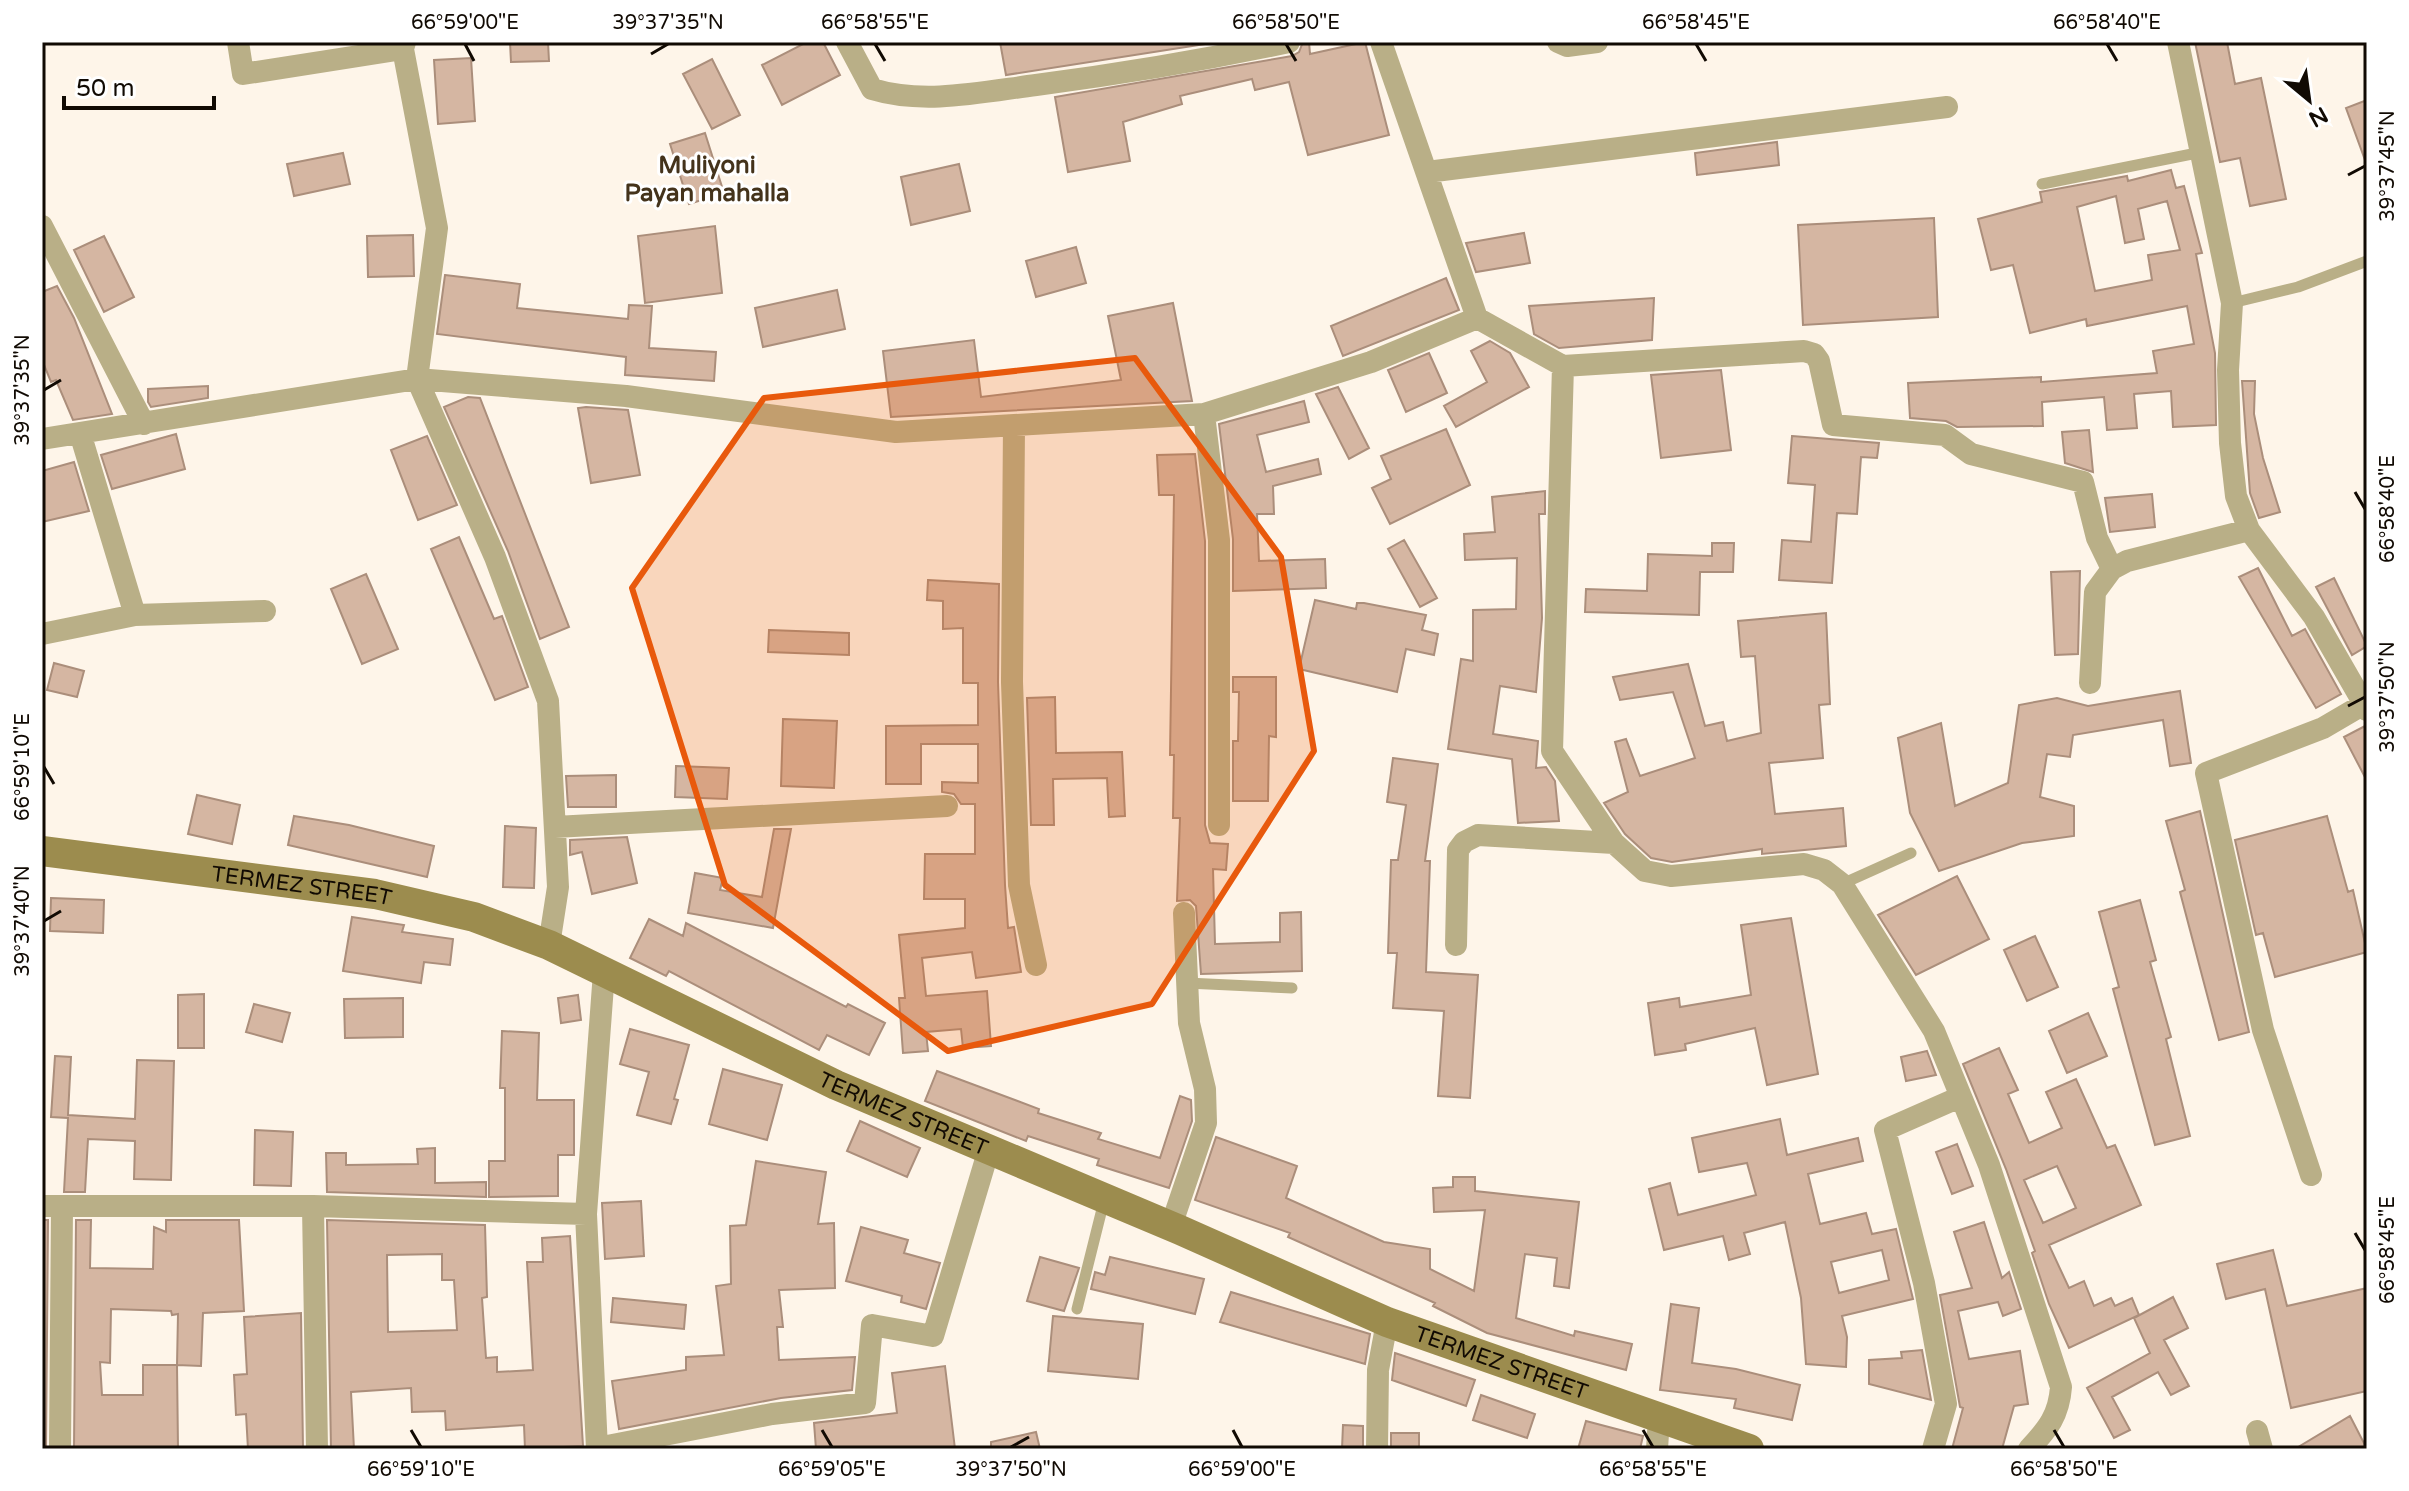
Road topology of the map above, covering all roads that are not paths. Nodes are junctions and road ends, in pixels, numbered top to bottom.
1 (238, 42) edge
2 (847, 42) edge
3 (1289, 42) edge
4 (1381, 42) edge
5 (1558, 42) edge
6 (1597, 42) edge
7 (2178, 42) edge
8 (404, 45) edge
9 (1947, 107) dead end
10 (2202, 152) junction
11 (1427, 172) junction
12 (2042, 184) dead end
13 (42, 226) edge
14 (2367, 261) edge
15 (2232, 303) junction
16 (1477, 318) junction
17 (1563, 366) junction
18 (417, 379) junction
19 (1204, 414) junction
20 (144, 424) junction
21 (1014, 425) junction
22 (80, 433) junction
23 (42, 439) edge
24 (2249, 530) junction
25 (2112, 569) junction
26 (265, 611) dead end
27 (135, 615) junction
28 (42, 634) edge
29 (2090, 683) dead end
30 (2366, 705) edge
31 (947, 806) dead end
32 (1219, 825) dead end
33 (555, 827) junction
34 (1614, 843) junction
35 (42, 851) edge
36 (1911, 853) dead end
37 (1842, 884) junction
38 (1184, 913) dead end
39 (549, 945) junction
40 (1456, 945) dead end
41 (1036, 965) dead end
42 (604, 972) junction
43 (1187, 983) junction
44 (1292, 988) dead end
45 (1960, 1097) junction
46 (989, 1149) junction
47 (2311, 1175) dead end
48 (1105, 1198) junction
49 (52, 1206) edge
50 (313, 1206) junction
51 (586, 1214) junction
52 (1171, 1226) junction
53 (1077, 1309) dead end
54 (1387, 1322) junction
55 (1659, 1418) junction
56 (597, 1448) edge
57 (60, 1449) edge
58 (317, 1449) edge
59 (1377, 1449) edge
60 (1657, 1449) edge
61 (1749, 1449) edge
62 (1933, 1449) edge
63 (2029, 1449) edge

1 - 8 street
2 - 3 street
4 - 11 street
5 - 6 street
7 - 10 street
8 - 18 street
9 - 11 street
10 - 12 lane
10 - 15 street
11 - 16 street
13 - 20 street
14 - 15 lane
15 - 24 street
16 - 17 street
16 - 19 street
17 - 25 street
17 - 34 street
18 - 20 street
18 - 21 street
18 - 33 street
19 - 21 street
19 - 32 street
20 - 22 street
21 - 41 street
22 - 23 street
22 - 27 street
24 - 25 street
24 - 30 street
25 - 29 street
26 - 27 street
27 - 28 street
30 - 47 street
31 - 33 street
33 - 39 street
34 - 37 street
34 - 40 street
35 - 39 main road, TERMEZ STREET
36 - 37 lane
37 - 45 street
38 - 43 street
39 - 42 main road, TERMEZ STREET
42 - 46 main road, TERMEZ STREET
42 - 51 street
43 - 44 lane
43 - 52 street
45 - 62 street
45 - 63 street
46 - 48 main road, TERMEZ STREET
46 - 56 street
48 - 52 main road, TERMEZ STREET
48 - 53 lane
49 - 50 street
49 - 57 street
50 - 51 street
50 - 58 street
51 - 56 street
52 - 54 main road, TERMEZ STREET
54 - 55 main road, TERMEZ STREET
54 - 59 street
55 - 60 street
55 - 61 main road, TERMEZ STREET

